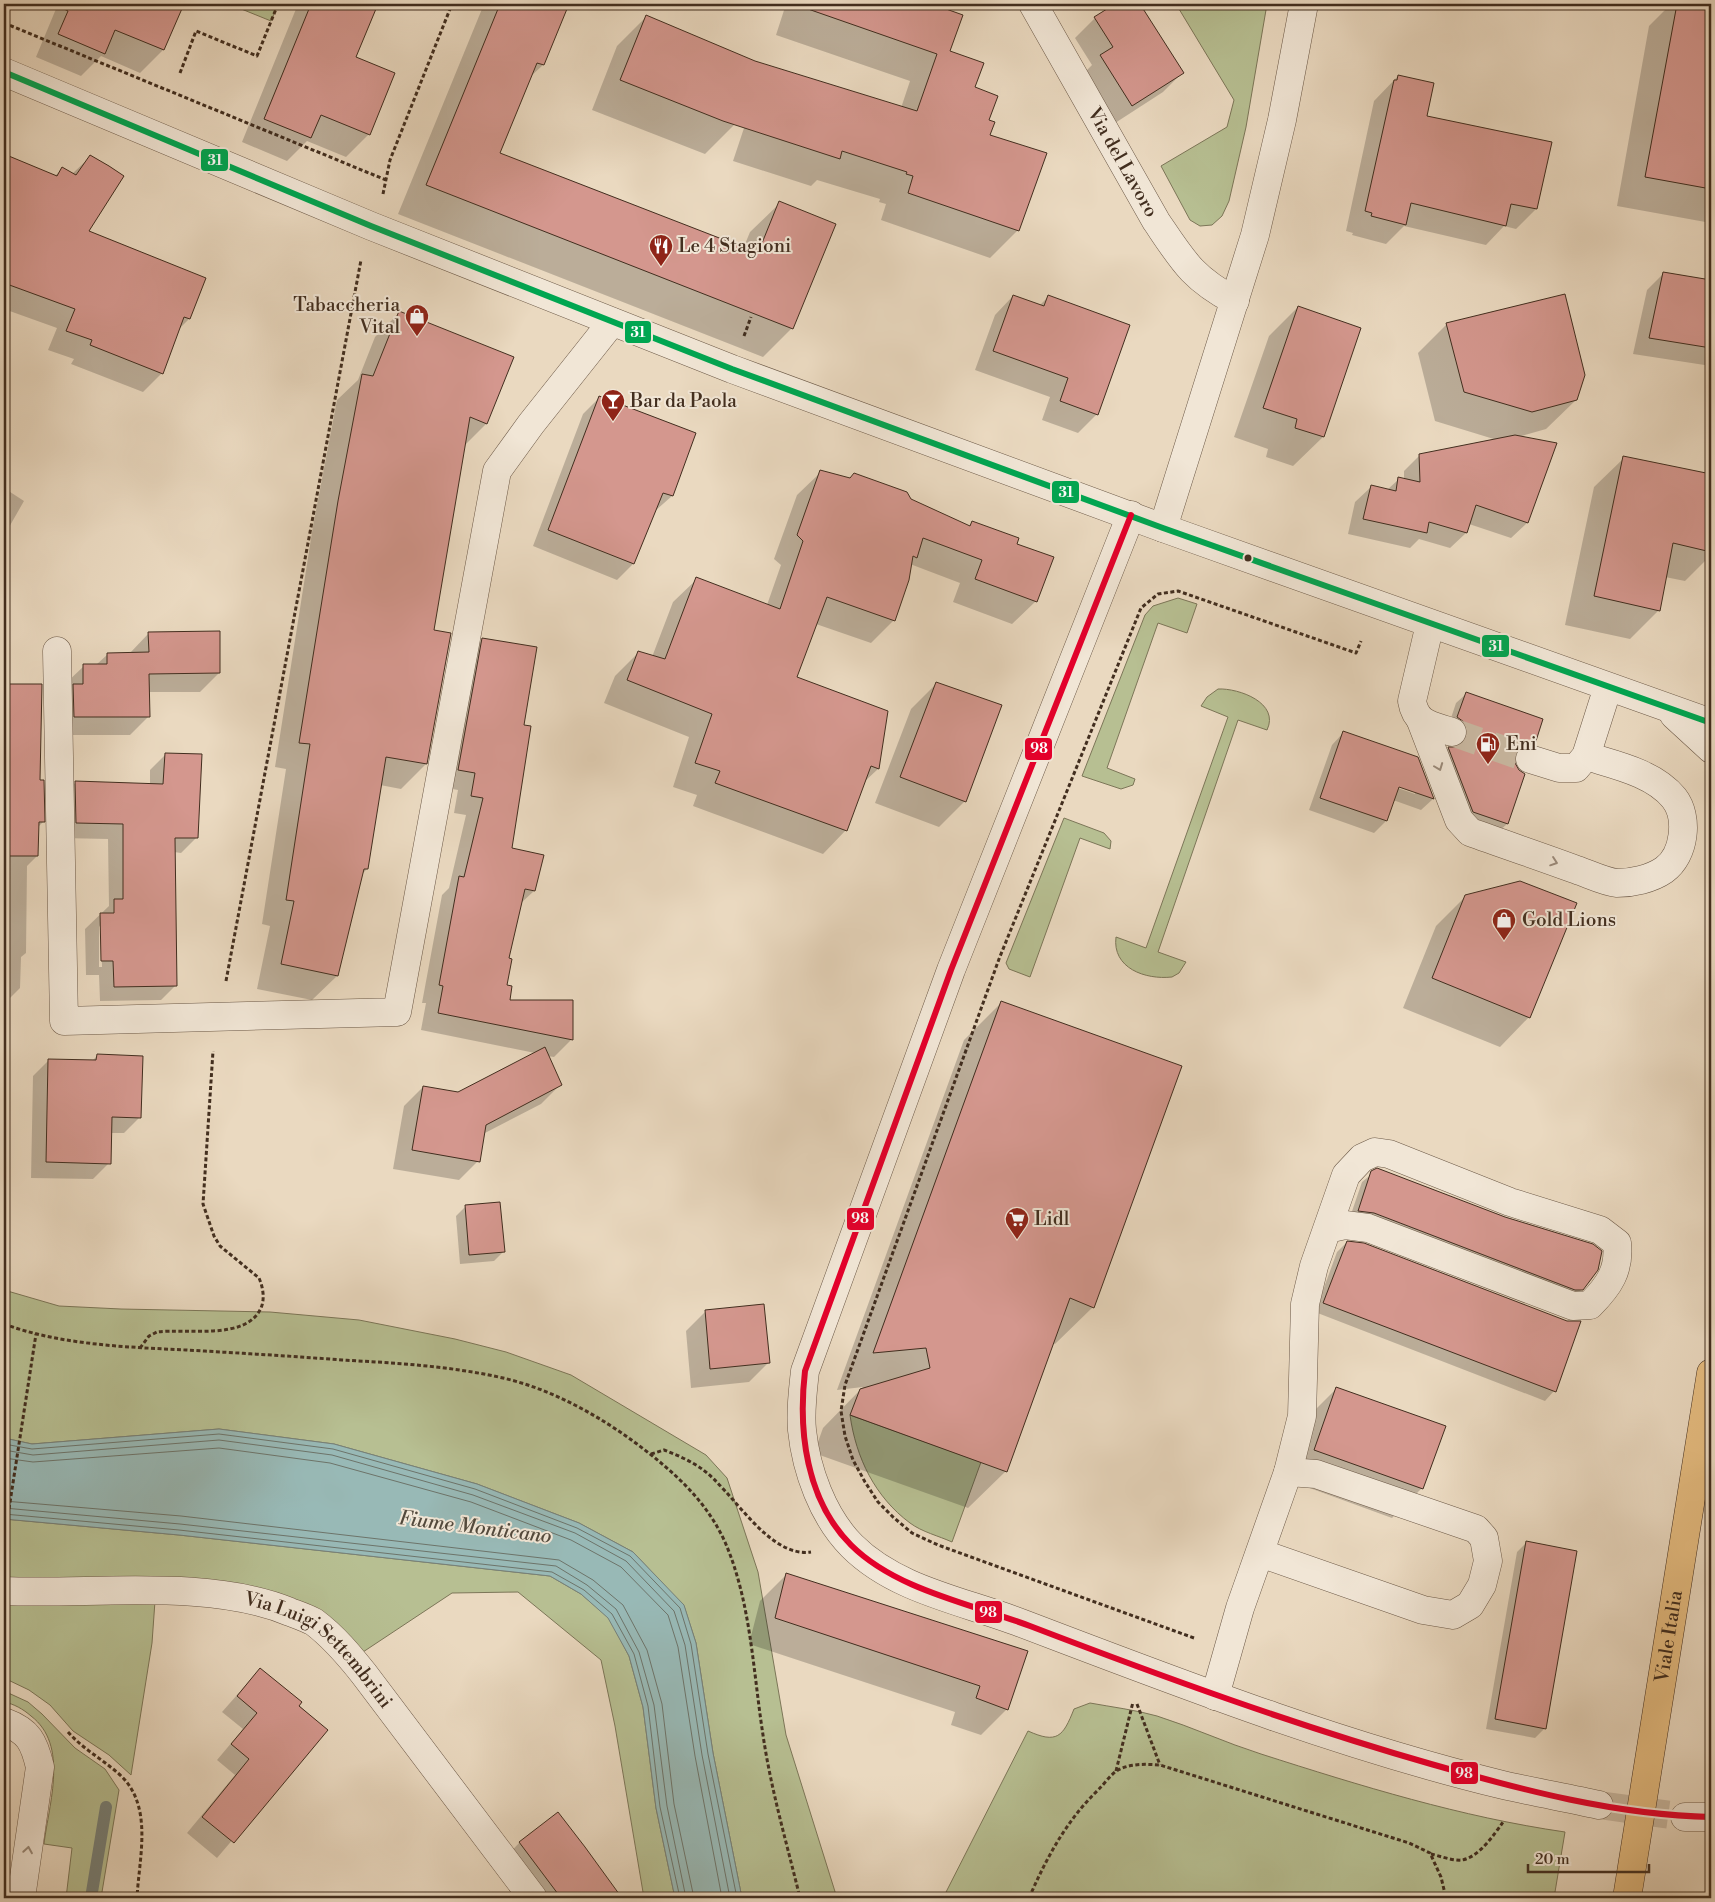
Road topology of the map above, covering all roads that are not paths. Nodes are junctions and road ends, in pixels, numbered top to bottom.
1 (1033, 4) edge
2 (1304, 4) edge
3 (4, 72) edge
4 (1235, 301) junction
5 (612, 322) junction
6 (1131, 515) junction
7 (1163, 528) junction
8 (1430, 624) junction
9 (57, 651) dead end
10 (1608, 687) junction
11 (1666, 707) junction
12 (1422, 722) junction
13 (1711, 723) edge
14 (1452, 732) tunnel mouth
15 (1711, 748) edge
16 (1586, 756) junction
17 (1530, 759) tunnel mouth
18 (1327, 1229) junction
19 (1711, 1373) edge
20 (1288, 1472) junction
21 (1260, 1553) junction
22 (4, 1591) edge
23 (1215, 1696) junction
24 (4, 1722) edge
25 (1599, 1805) tunnel mouth
26 (21, 1898) edge
27 (532, 1898) edge
28 (1627, 1898) edge

1 - 4 street, Via del Lavoro
2 - 4 street
3 - 5 street
4 - 7 street
5 - 6 street
5 - 9 street
6 - 7 street
6 - 23 street
7 - 8 street
8 - 10 street
8 - 12 street
10 - 11 street
10 - 16 street
11 - 13 street
11 - 15 street
12 - 14 street
12 -> 16 street
16 - 17 street
18 - 18 street
18 - 20 street
19 - 28 main road, Viale Italia
20 - 21 street
20 - 21 street
21 - 23 street
22 - 27 street, Via Luigi Settembrini
23 - 25 street
26 -> 24 street

